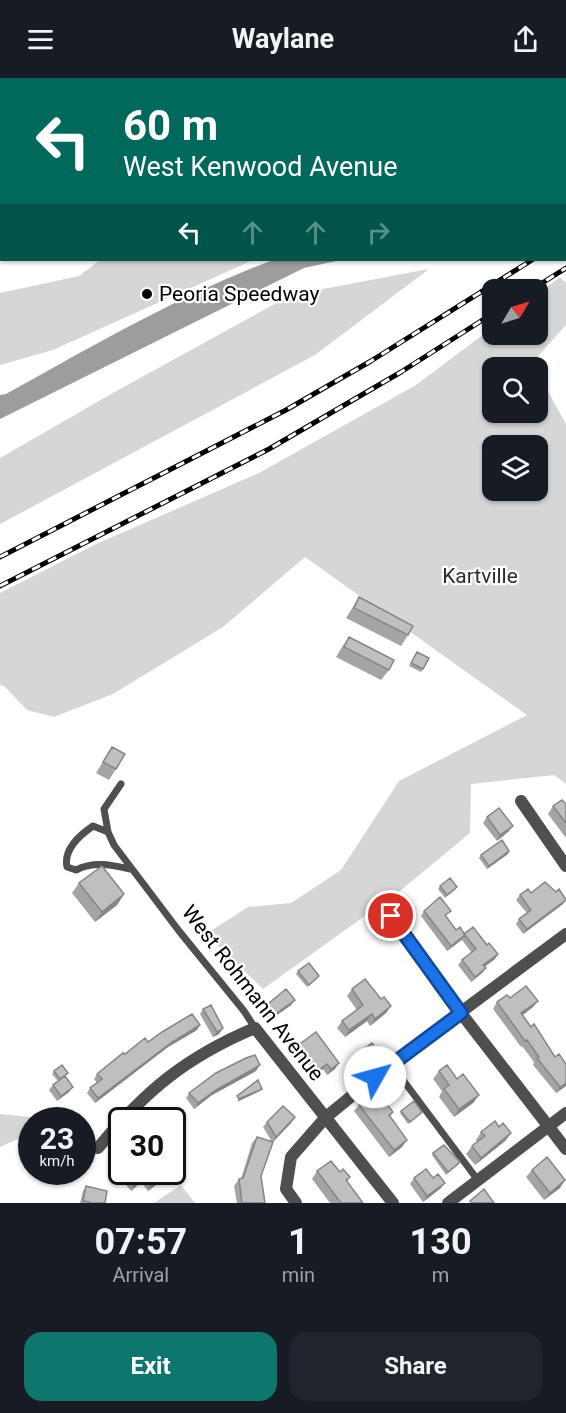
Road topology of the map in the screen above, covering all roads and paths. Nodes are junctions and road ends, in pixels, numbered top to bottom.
1 (122, 784) dead end
2 (521, 801) dead end
3 (108, 832) junction
4 (566, 866) edge
5 (130, 868) junction
6 (391, 916) dead end
7 (566, 934) edge
8 (461, 1013) junction
9 (255, 1028) junction
10 (391, 1064) junction
11 (566, 1113) edge
12 (326, 1117) junction
13 (549, 1126) junction
14 (98, 1148) dead end
15 (566, 1149) edge
16 (477, 1179) junction
17 (296, 1203) edge
18 (393, 1203) edge
19 (448, 1203) edge

1 - 3 lane
2 - 4 street
3 - 5 lane, West Rohmann Avenue
3 - 5 lane
5 - 9 lane, West Rohmann Avenue
6 - 8 street
7 - 8 street
8 - 10 street
8 - 13 street
9 - 12 street, West Rohmann Avenue
9 - 14 street
10 - 12 street
10 - 16 lane
11 - 13 street
12 - 17 street
12 - 18 street, West Rohmann Avenue
13 - 15 street
13 - 16 street
16 - 19 street

